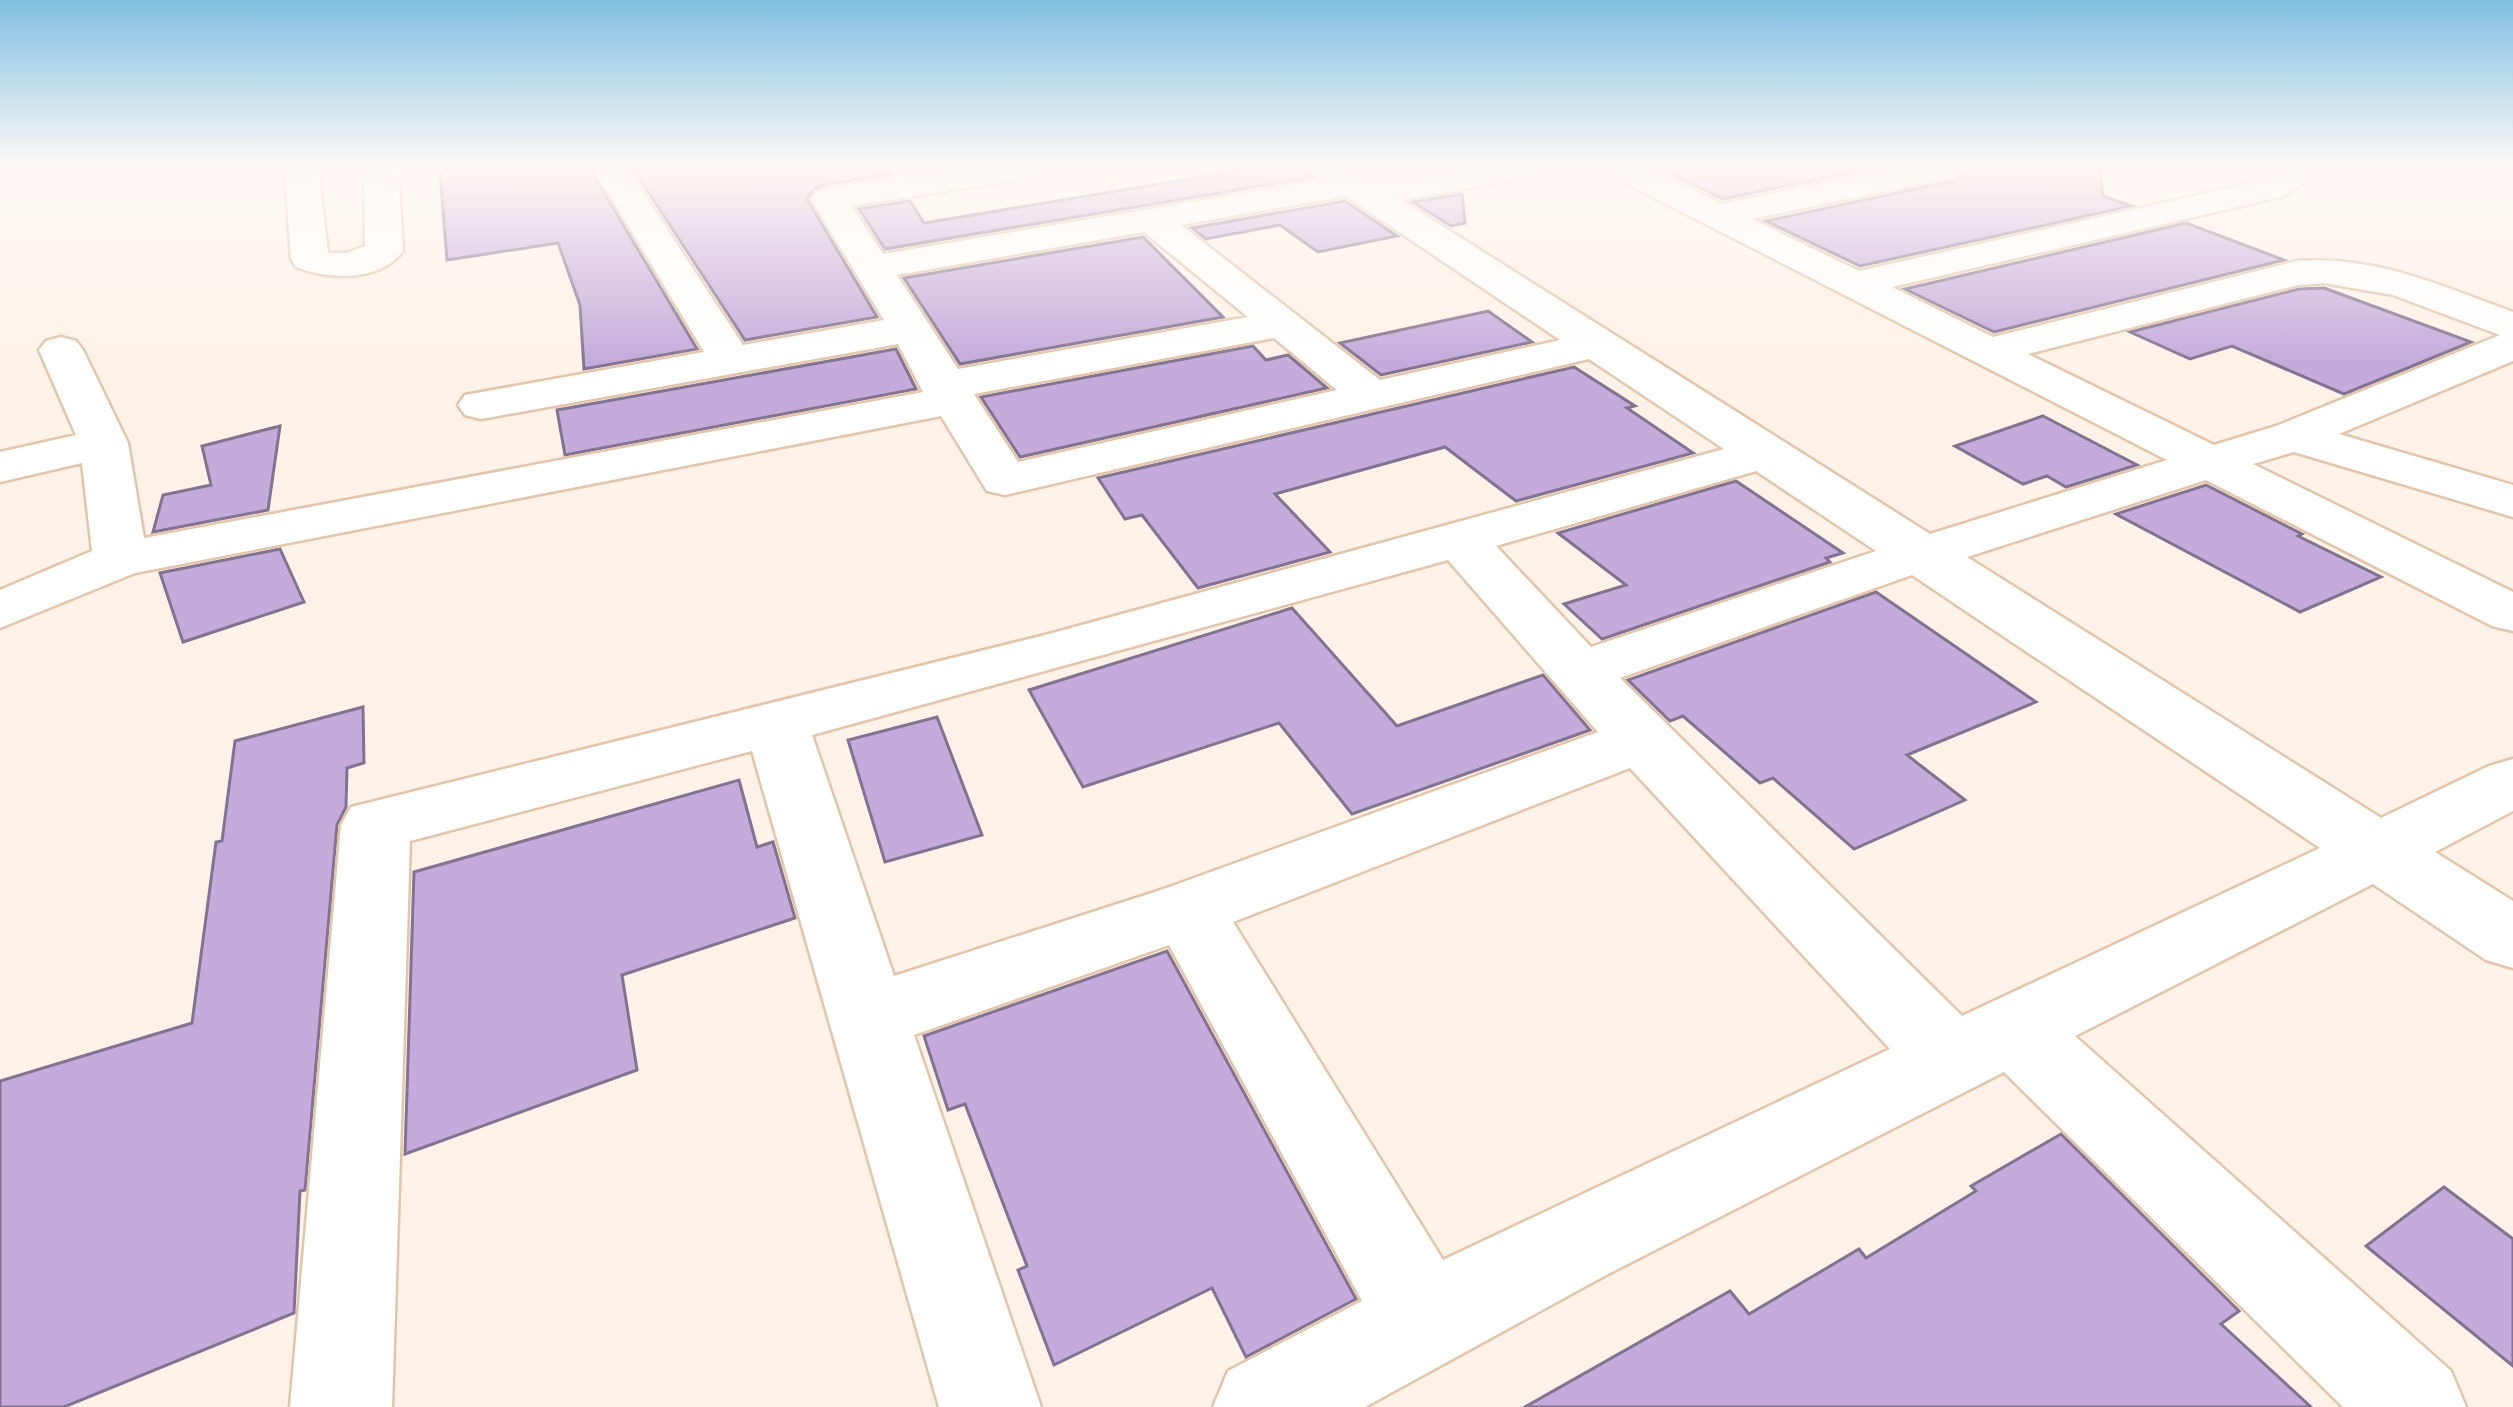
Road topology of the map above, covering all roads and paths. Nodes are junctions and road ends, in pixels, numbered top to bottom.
1 (307, 233) edge
2 (383, 233) edge
3 (650, 233) edge
4 (850, 233) edge
5 (1078, 233) edge
6 (1168, 233) edge
7 (1423, 233) edge
8 (1753, 233) edge
9 (2081, 233) edge
10 (872, 268) junction
11 (1851, 285) junction
12 (1282, 324) junction
13 (2513, 326) edge
14 (908, 329) junction
15 (1594, 345) junction
16 (2513, 345) edge
17 (62, 350) dead end
18 (1984, 352) junction
19 (730, 359) junction
20 (947, 393) junction
21 (1372, 396) junction
22 (481, 405) dead end
23 (2294, 436) junction
24 (104, 443) junction
25 (1761, 454) junction
26 (2210, 461) junction
27 (0, 467) edge
28 (2513, 501) edge
29 (1461, 541) junction
30 (1918, 555) junction
31 (120, 559) junction
32 (0, 611) edge
33 (2513, 614) edge
34 (1579, 672) junction
35 (777, 727) junction
36 (1641, 740) junction
37 (2513, 782) edge
38 (2378, 852) junction
39 (1186, 910) junction
40 (2513, 939) edge
41 (867, 1018) junction
42 (1984, 1046) junction
43 (1424, 1318) junction
44 (341, 1407) edge
45 (990, 1407) edge
46 (1264, 1407) edge
47 (2415, 1407) edge

1 - 2 street
3 - 19 street
4 - 10 street
5 - 10 street
6 - 12 street
7 - 15 street
8 - 11 street
9 - 11 street
10 - 14 street
11 - 18 street
12 - 20 street
12 - 21 street
13 - 18 street
14 - 19 street
14 - 20 street
15 - 21 street
15 - 25 street
16 - 23 street
17 - 24 street
18 - 26 street
19 - 22 street
20 - 21 street
20 - 31 street
23 - 26 street
23 - 28 street
24 - 27 street
24 - 31 street
25 - 29 street
25 - 30 street
26 - 30 street
26 - 33 street
29 - 34 street
29 - 35 street
30 - 34 street
30 - 38 street
31 - 32 street
34 - 36 street
35 - 41 street
35 - 44 street
36 - 39 street
36 - 42 street
37 - 38 street
38 - 40 street
38 - 42 street
39 - 41 street
39 - 43 street
41 - 45 street
42 - 43 street
42 - 47 street
43 - 46 street

